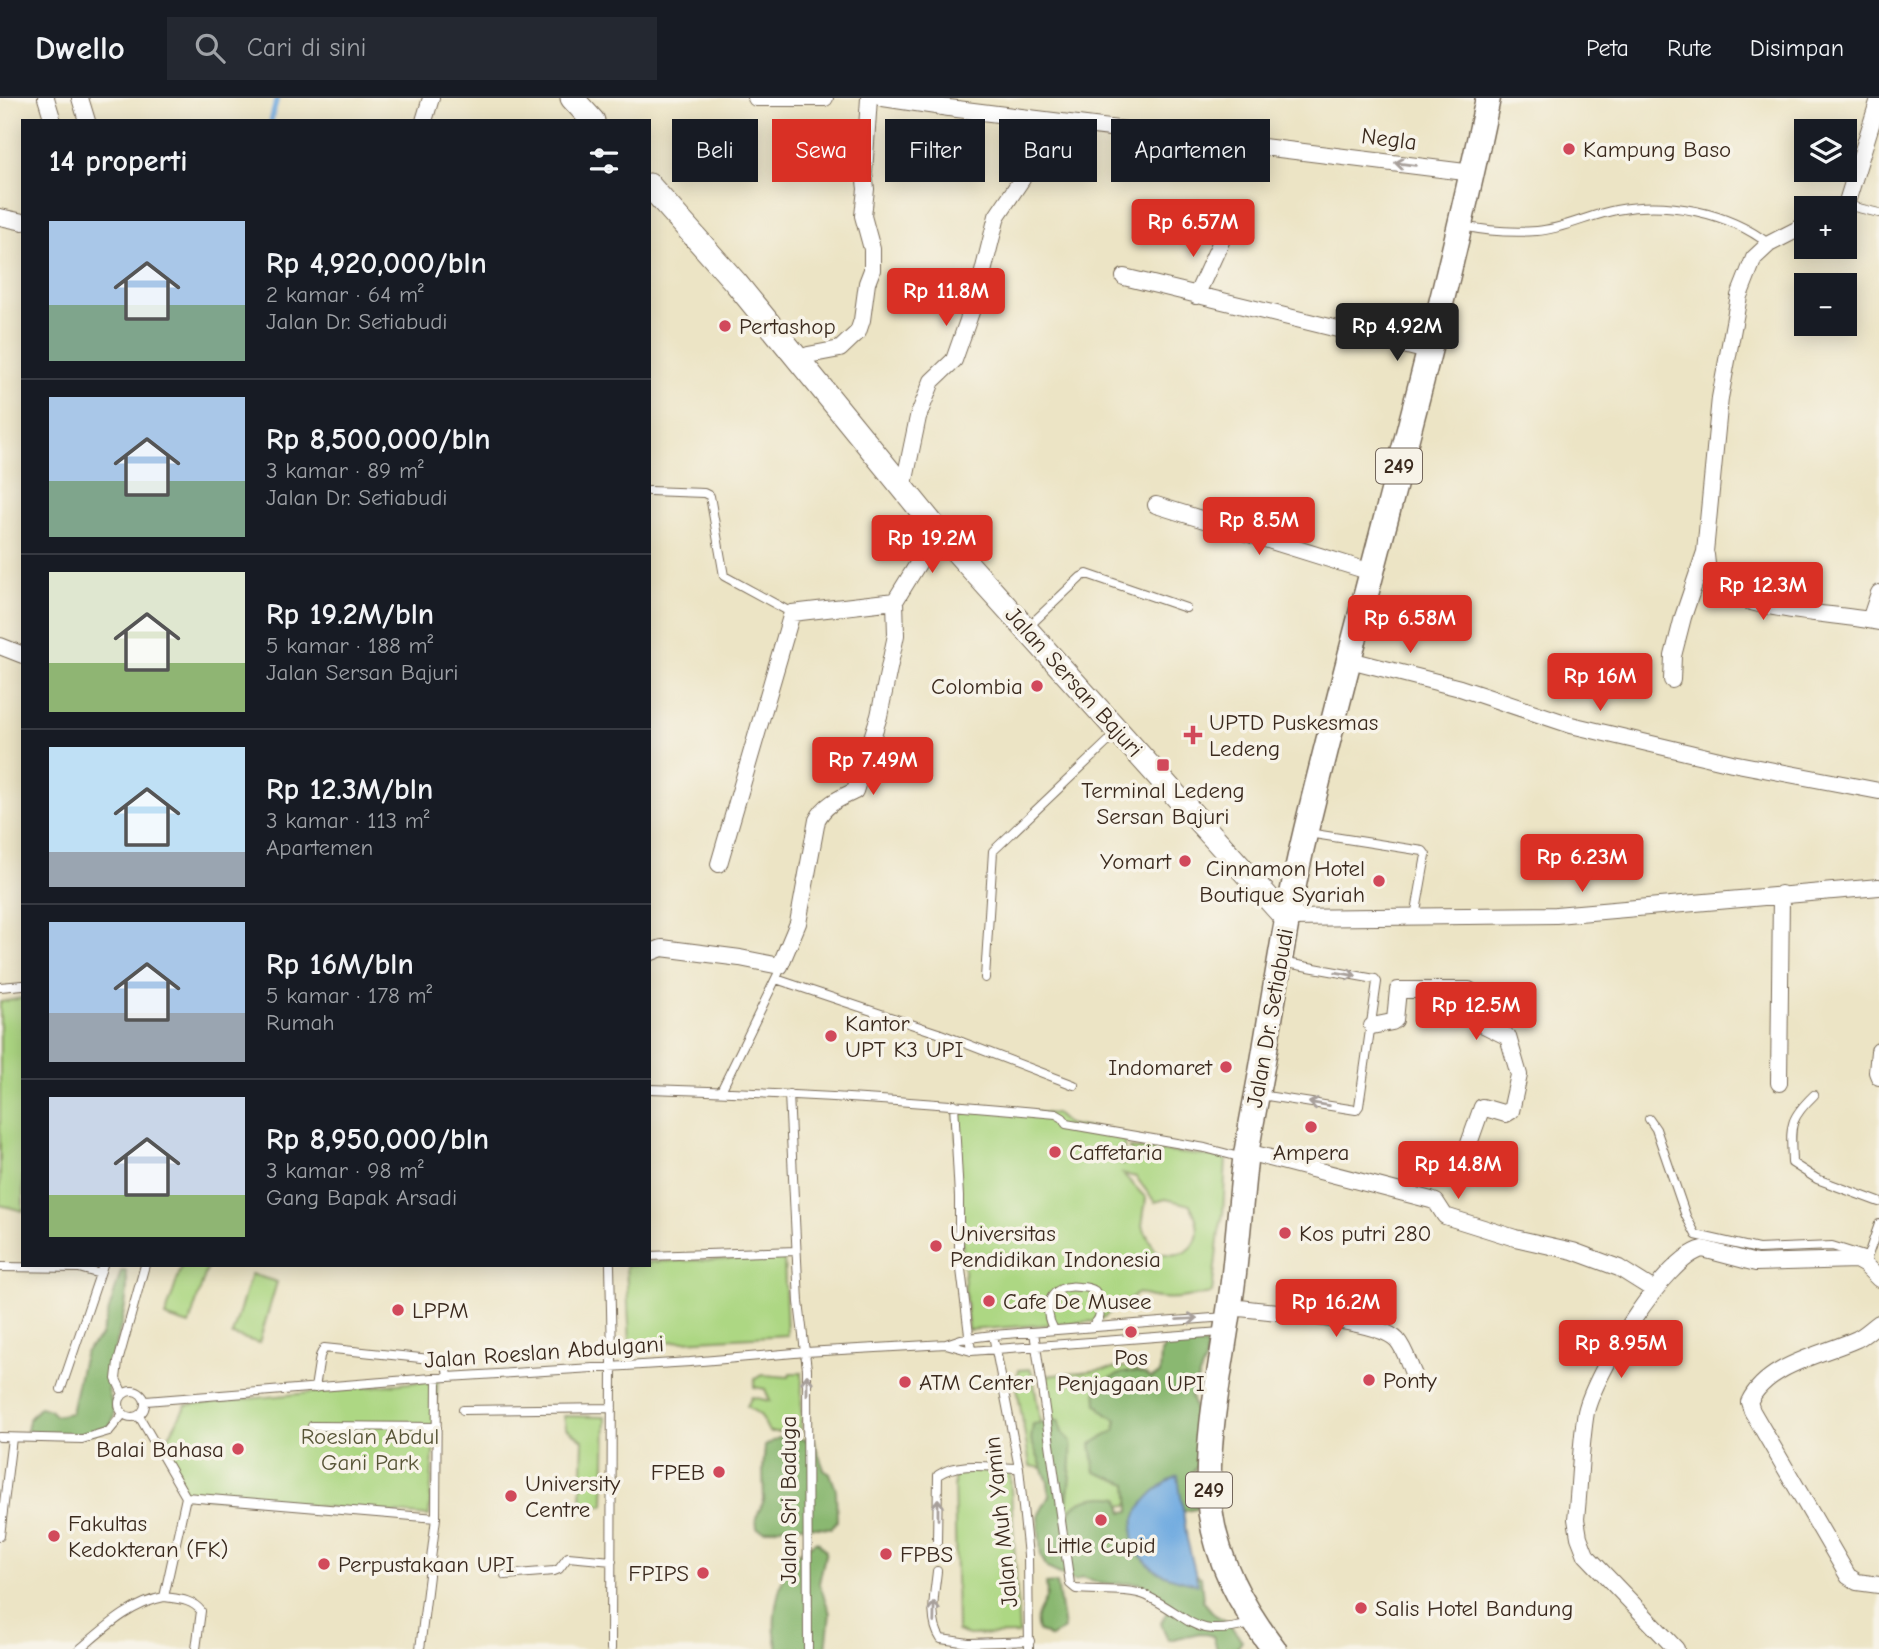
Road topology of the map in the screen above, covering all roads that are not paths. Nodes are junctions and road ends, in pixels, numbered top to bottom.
1 (46, 98) edge
2 (80, 98) edge
3 (431, 98) edge
4 (572, 98) edge
5 (756, 98) edge
6 (825, 98) edge
7 (869, 98) edge
8 (883, 98) edge
9 (1488, 98) edge
10 (1879, 99) edge
11 (52, 119) edge
12 (86, 119) edge
13 (425, 119) edge
14 (591, 119) edge
15 (1035, 119) edge
16 (1097, 127) edge
17 (1473, 173) junction
18 (1019, 182) edge
19 (651, 187) edge
20 (1847, 196) edge
21 (1857, 209) edge
22 (1879, 213) edge
23 (0, 217) edge
24 (21, 222) edge
25 (1460, 225) junction
26 (1794, 231) edge
27 (1223, 237) dead end
28 (1769, 244) junction
29 (1124, 277) dead end
30 (1196, 296) junction
31 (1428, 351) junction
32 (802, 364) junction
33 (903, 489) junction
34 (651, 491) edge
35 (1156, 505) dead end
36 (938, 531) junction
37 (1706, 552) junction
38 (1371, 572) junction
39 (1879, 593) edge
40 (895, 601) junction
41 (1186, 608) dead end
42 (792, 613) junction
43 (1875, 621) edge
44 (1025, 629) junction
45 (0, 646) edge
46 (21, 654) edge
47 (1350, 660) junction
48 (1672, 680) dead end
49 (1119, 732) junction
50 (1879, 791) edge
51 (1305, 832) junction
52 (719, 864) dead end
53 (1879, 887) edge
54 (1781, 894) junction
55 (1415, 917) junction
56 (1286, 918) junction
57 (651, 952) edge
58 (1279, 962) junction
59 (778, 973) junction
60 (985, 978) dead end
61 (21, 985) edge
62 (0, 987) edge
63 (1372, 1026) junction
64 (1879, 1051) edge
65 (1879, 1077) edge
66 (1779, 1083) dead end
67 (1074, 1085) dead end
68 (651, 1088) edge
69 (721, 1091) junction
70 (789, 1094) junction
71 (1257, 1094) junction
72 (1814, 1095) dead end
73 (954, 1104) junction
74 (1649, 1119) dead end
75 (1466, 1152) dead end
76 (1246, 1155) junction
77 (1879, 1202) edge
78 (1879, 1224) edge
79 (796, 1251) junction
80 (651, 1256) edge
81 (1866, 1261) junction
82 (0, 1267) edge
83 (144, 1267) edge
84 (610, 1267) edge
85 (102, 1270) edge
86 (1879, 1279) edge
87 (1654, 1290) junction
88 (1229, 1318) junction
89 (1879, 1323) edge
90 (1092, 1326) junction
91 (1054, 1330) junction
92 (1034, 1332) junction
93 (993, 1335) junction
94 (969, 1338) junction
95 (946, 1344) junction
96 (1036, 1346) junction
97 (995, 1350) junction
98 (971, 1351) junction
99 (806, 1352) junction
100 (612, 1367) junction
101 (1413, 1375) dead end
102 (448, 1377) junction
103 (437, 1378) junction
104 (315, 1388) junction
105 (61, 1389) dead end
106 (124, 1394) junction
107 (146, 1401) junction
108 (612, 1408) junction
109 (463, 1410) dead end
110 (124, 1414) junction
111 (139, 1416) junction
112 (312, 1426) dead end
113 (437, 1427) junction
114 (0, 1437) edge
115 (12, 1437) junction
116 (1019, 1468) junction
117 (186, 1497) junction
118 (436, 1518) junction
119 (0, 1536) edge
120 (937, 1542) dead end
121 (612, 1560) junction
122 (937, 1571) dead end
123 (505, 1575) dead end
124 (1879, 1585) edge
125 (164, 1597) junction
126 (1254, 1623) junction
127 (1029, 1645) edge
128 (80, 1649) edge
129 (197, 1649) edge
130 (420, 1649) edge
131 (611, 1649) edge
132 (808, 1649) edge
133 (1274, 1649) edge
134 (1676, 1649) edge

1 - 11 street
2 - 12 street
3 - 13 street
4 - 14 main road
5 - 6 street
7 - 32 street
8 - 15 street, Negla
9 - 17 main road, Jalan Dr. Setiabudi / 249
10 - 20 street
17 -> 16 street, Negla
17 - 25 main road, Jalan Dr. Setiabudi / 249
18 - 33 street
19 - 32 main road, Jalan Sersan Bajuri
21 - 22 lane
23 - 24 street
25 - 28 lane
25 - 31 main road, Jalan Dr. Setiabudi / 249
26 - 28 street
27 - 30 street
28 - 37 street
29 - 30 street
30 - 31 street
31 - 38 main road, Jalan Dr. Setiabudi / 249
32 - 33 main road, Jalan Sersan Bajuri
33 - 36 main road, Jalan Sersan Bajuri
34 - 42 lane
35 - 38 street
36 - 40 street
36 - 44 main road, Jalan Sersan Bajuri
37 - 43 street
37 - 48 street
38 - 47 main road, Jalan Dr. Setiabudi / 249
39 - 43 street
40 - 42 street
40 - 59 street
41 - 44 lane
42 - 52 street
44 - 49 main road, Jalan Sersan Bajuri
45 - 46 street
47 - 50 street
47 - 51 main road, Jalan Dr. Setiabudi / 249
49 - 56 main road, Jalan Sersan Bajuri
49 - 60 lane
51 - 55 lane
51 - 56 main road, Jalan Dr. Setiabudi / 249
53 - 54 street
54 - 55 street
54 - 66 street
55 - 56 street
56 - 58 main road, Jalan Dr. Setiabudi / 249
57 - 59 street
58 -> 63 lane
58 - 71 main road, Jalan Dr. Setiabudi / 249
59 - 67 lane
59 - 69 lane
61 - 62 lane
63 -> 71 lane
63 - 75 street
64 - 65 street
68 - 69 lane
69 - 70 lane
70 - 73 lane
70 - 79 lane
71 - 76 main road, Jalan Dr. Setiabudi / 249
72 - 77 lane
73 - 76 lane
73 - 94 lane
74 - 81 lane
76 - 87 street
76 - 88 main road, Jalan Dr. Setiabudi / 249
78 - 81 lane
79 - 80 lane
79 - 99 lane, Jalan Sri Baduga
81 - 86 street
81 - 87 street
82 - 85 lane
83 - 106 lane
84 - 100 lane
85 - 105 lane
87 - 134 street
90 -> 88 lane
88 - 96 lane
88 - 101 street
88 - 126 main road, Jalan Dr. Setiabudi / 249
89 - 124 street
90 - 91 lane
90 - 91 lane
91 - 92 lane
92 - 93 lane
92 - 96 lane
93 - 94 lane
93 - 97 lane, Jalan Muh Yamin
94 - 95 lane
94 - 98 lane
95 - 98 lane
95 - 99 lane, Jalan Roeslan Abdulgani
96 - 97 lane
96 - 126 lane
97 - 98 lane
97 - 116 lane, Jalan Muh Yamin
99 - 100 lane, Jalan Roeslan Abdulgani
132 -> 99 lane, Jalan Sri Baduga
100 - 102 lane, Jalan Roeslan Abdulgani
100 - 108 lane
102 - 103 lane, Jalan Roeslan Abdulgani
102 - 104 lane
103 - 104 lane, Jalan Roeslan Abdulgani
103 - 113 lane
104 - 107 lane, Jalan Roeslan Abdulgani
106 - 107 lane
106 - 110 lane
107 - 111 lane
108 - 109 lane
108 - 121 lane
110 - 111 lane
110 - 115 lane
111 - 117 lane
112 - 113 lane
113 - 118 lane
114 - 115 lane
115 - 119 lane
120 -> 116 lane
116 - 127 lane, Jalan Muh Yamin
117 - 118 lane
117 - 125 lane
118 - 130 lane
121 - 123 lane
121 - 131 lane
127 -> 122 lane
125 - 128 lane
125 - 129 lane
126 - 133 main road, Jalan Dr. Setiabudi / 249

